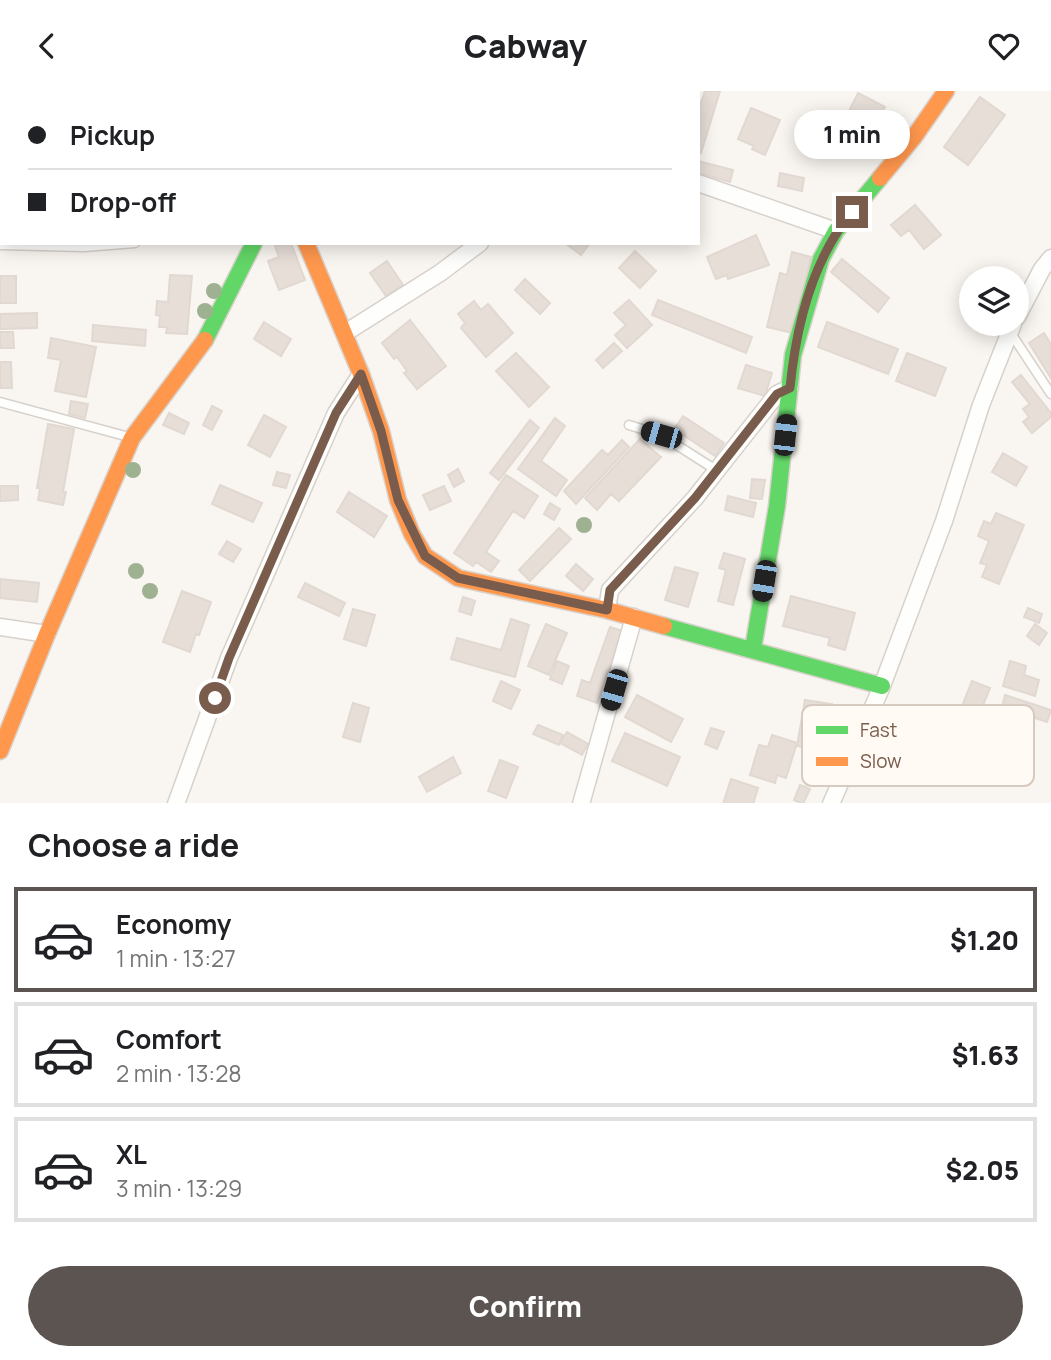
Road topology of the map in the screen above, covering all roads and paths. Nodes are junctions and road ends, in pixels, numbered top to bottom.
1 (946, 91) edge
2 (700, 184) edge
3 (836, 231) junction
4 (0, 245) edge
5 (110, 245) edge
6 (253, 245) edge
7 (307, 245) edge
8 (477, 245) edge
9 (1051, 258) edge
10 (1029, 294) edge
11 (345, 333) junction
12 (1008, 336) edge
13 (1020, 336) edge
14 (361, 374) junction
15 (790, 388) junction
16 (1051, 394) edge
17 (0, 402) edge
18 (629, 425) dead end
19 (132, 438) junction
20 (716, 470) junction
21 (607, 610) junction
22 (634, 617) junction
23 (0, 627) edge
24 (47, 634) junction
25 (753, 649) junction
26 (882, 686) junction
27 (874, 705) edge
28 (0, 750) edge
29 (838, 786) edge
30 (176, 803) edge
31 (581, 803) edge
32 (831, 803) edge

1 - 3 street
2 - 3 street
3 - 15 street
4 - 5 lane
6 - 19 street
7 - 11 street
8 - 11 street
9 - 10 street
11 - 14 street
12 - 26 street
13 - 16 lane
14 - 21 street
14 - 30 street
15 - 20 street
15 - 25 street
17 - 19 lane
18 - 20 lane
19 - 24 street
20 - 21 street
21 - 22 street
22 - 25 street
22 - 31 street
23 - 24 street
24 - 28 street
25 - 26 street
26 - 27 street
29 - 32 street

